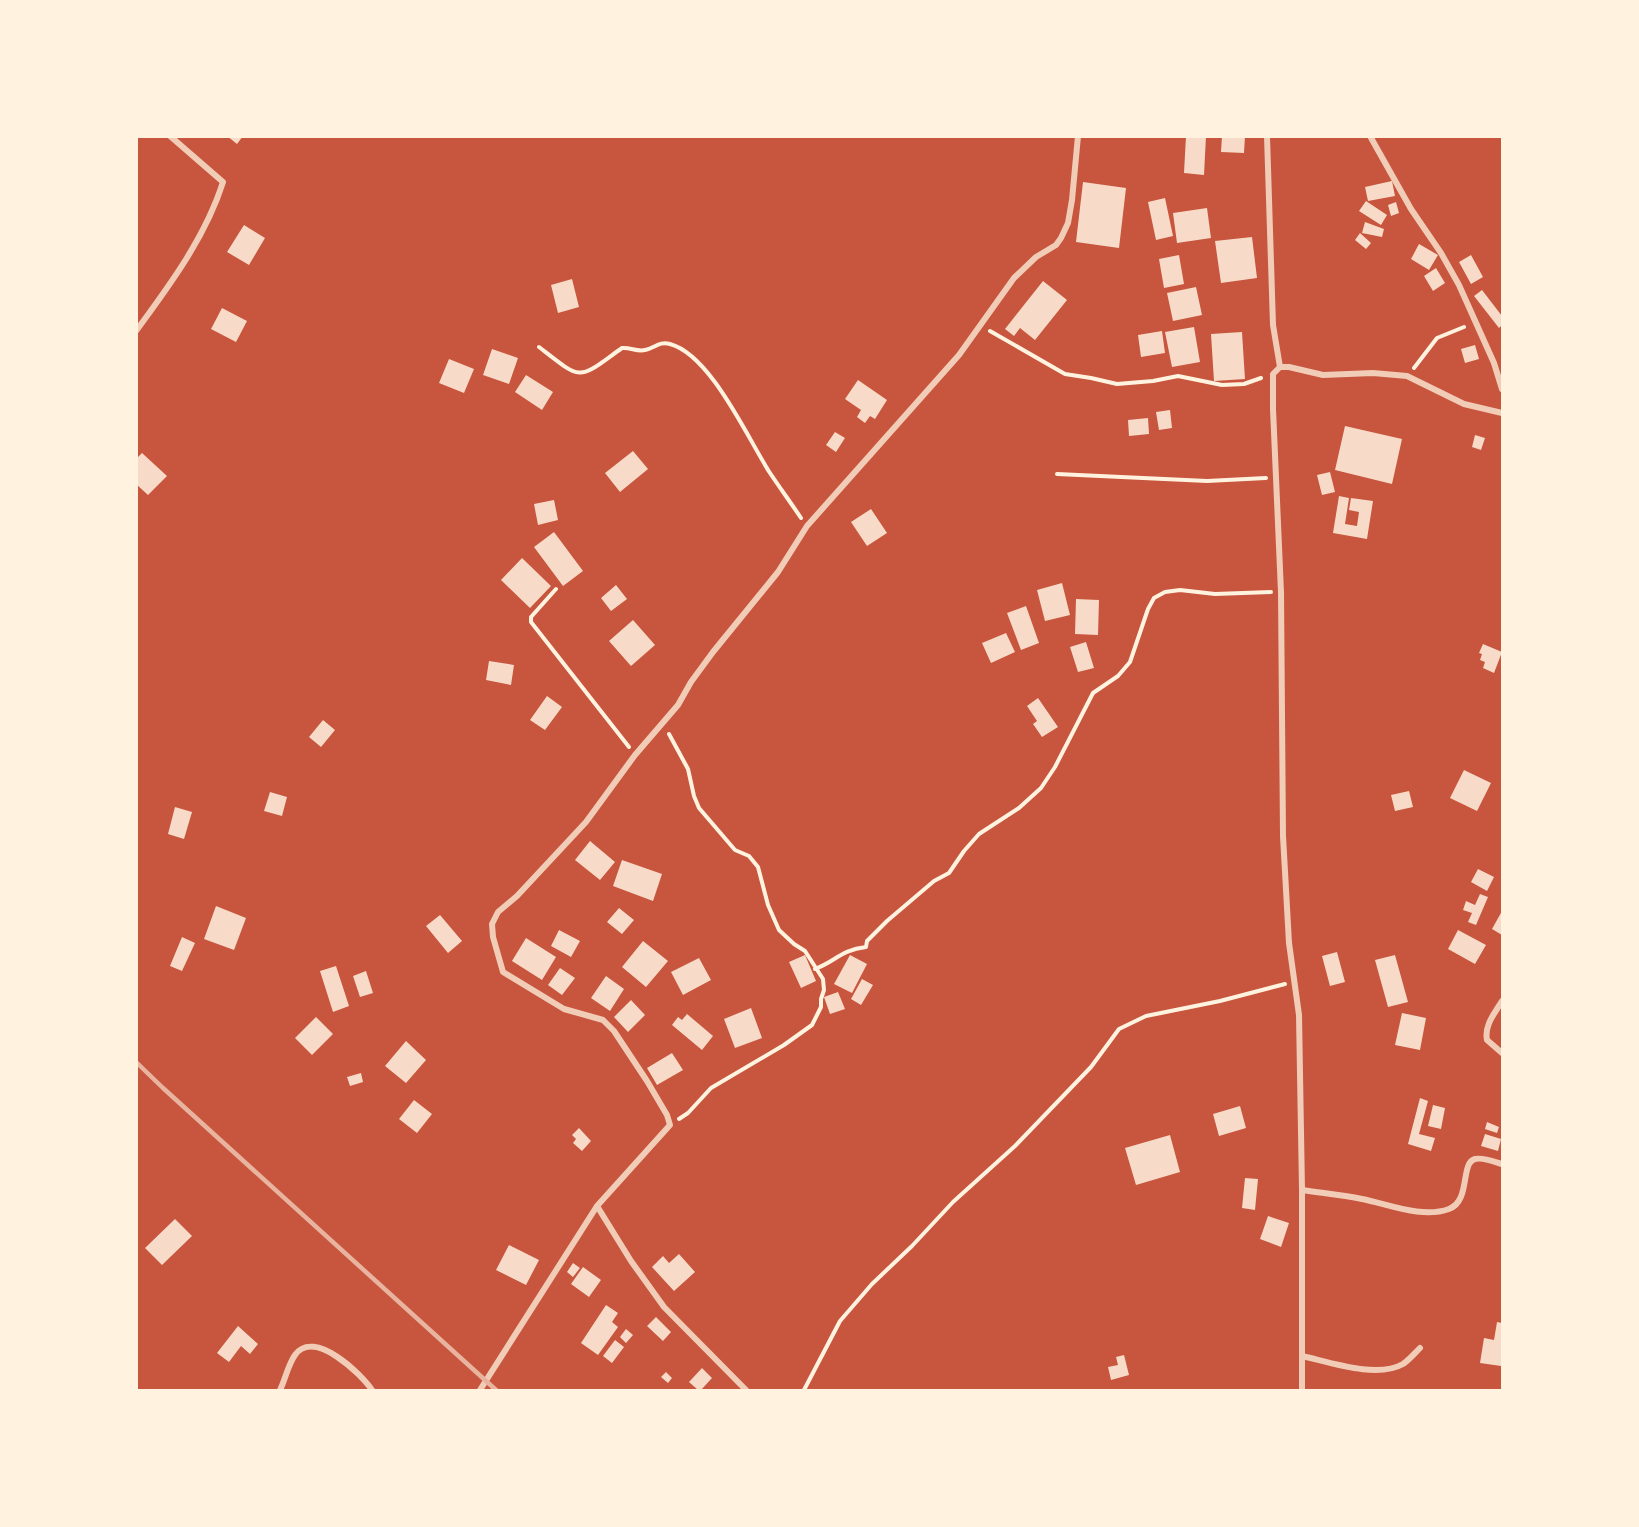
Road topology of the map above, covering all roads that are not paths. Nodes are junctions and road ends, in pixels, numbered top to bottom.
1 (170, 136) edge
2 (1078, 136) edge
3 (1267, 136) edge
4 (1370, 136) edge
5 (136, 331) edge
6 (1280, 367) junction
7 (1503, 388) edge
8 (1503, 413) edge
9 (1503, 1001) edge
10 (1503, 1053) edge
11 (1503, 1164) edge
12 (1302, 1190) junction
13 (597, 1206) junction
14 (1420, 1348) dead end
15 (1302, 1356) junction
16 (280, 1390) edge
17 (372, 1390) edge
18 (480, 1390) edge
19 (746, 1390) edge
20 (1302, 1390) edge

1 - 5 street
2 - 13 street
3 - 6 street
4 - 7 street
6 - 8 street
6 - 12 street
9 - 10 street
11 - 12 street
12 - 15 street
13 - 18 street
13 - 19 street
14 - 15 street
15 - 20 street
16 - 17 street

